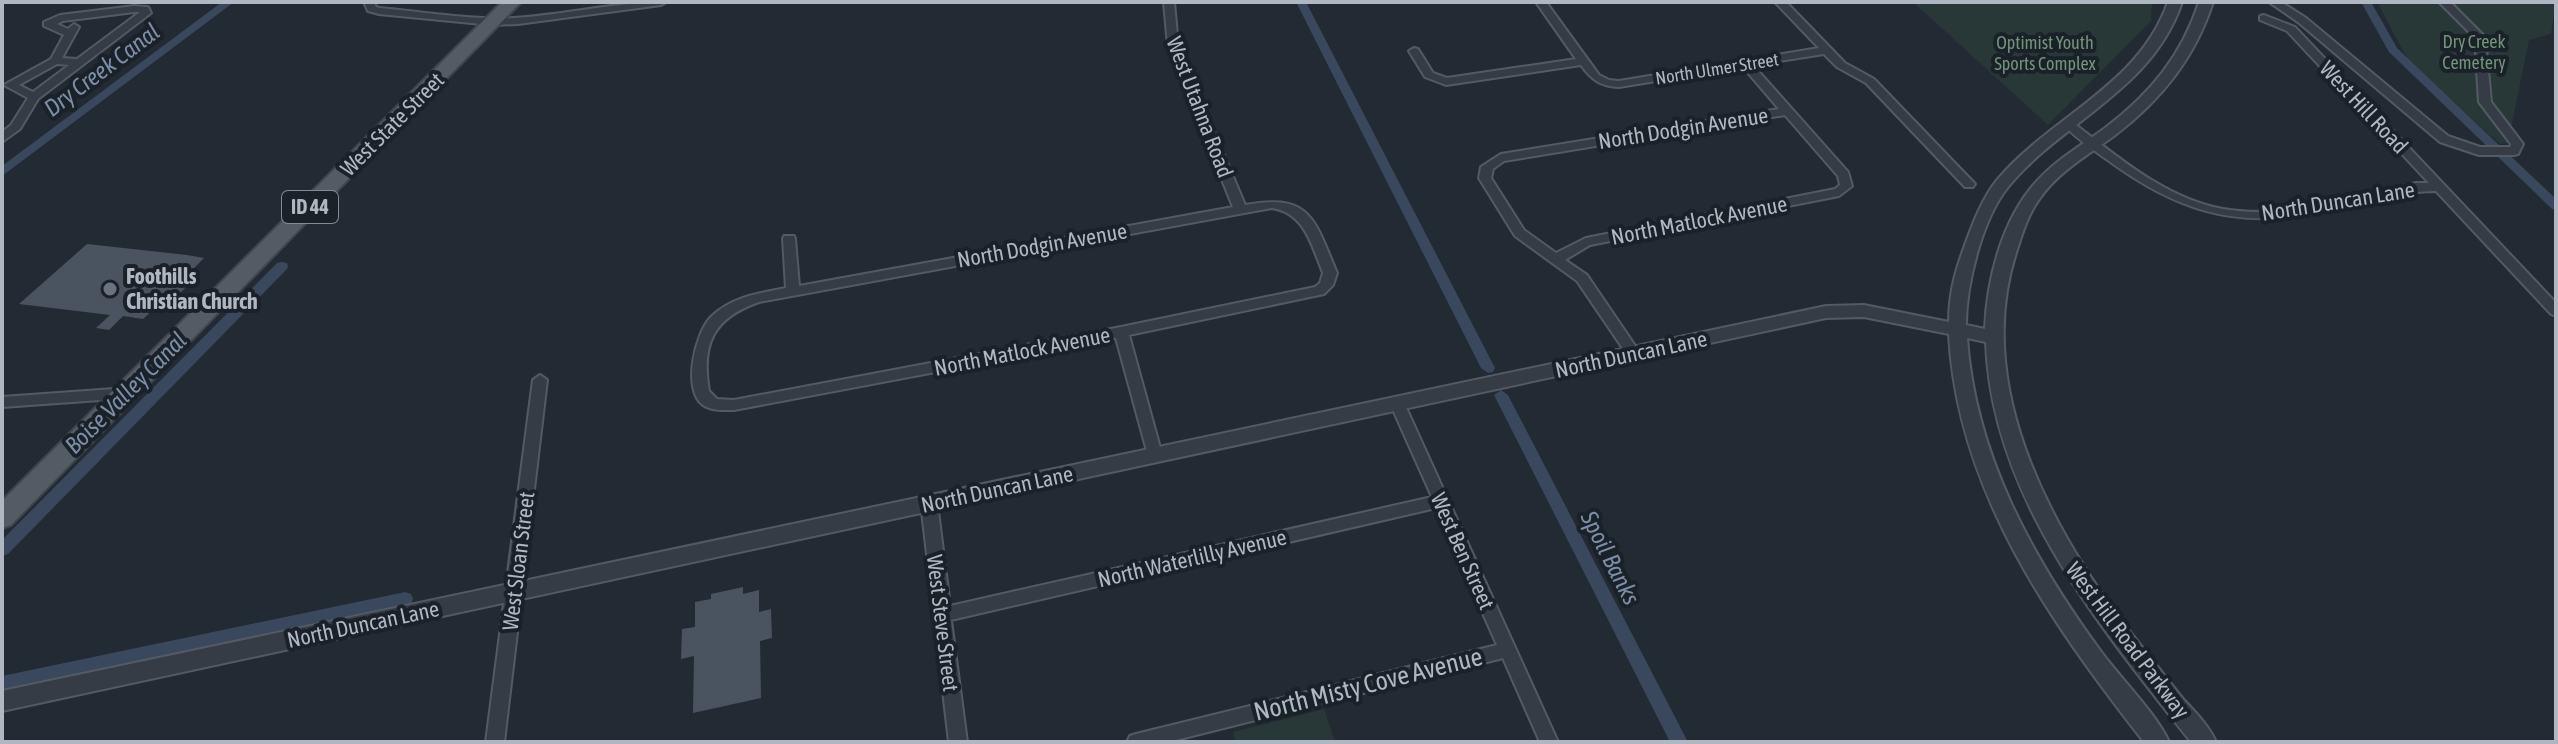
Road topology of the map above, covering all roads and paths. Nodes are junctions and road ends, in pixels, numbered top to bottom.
1 (512, 2) edge
2 (661, 2) edge
3 (1169, 2) edge
4 (1541, 2) edge
5 (1780, 2) edge
6 (2175, 2) edge
7 (2206, 2) edge
8 (2274, 2) edge
9 (2444, 2) edge
10 (369, 4) edge
11 (80, 16) junction
12 (2264, 18) dead end
13 (492, 22) junction
14 (70, 34) junction
15 (1827, 50) junction
16 (1414, 51) dead end
17 (55, 61) junction
18 (1583, 61) junction
19 (81, 63) junction
20 (1746, 64) junction
21 (34, 97) junction
22 (1788, 111) junction
23 (2072, 127) junction
24 (2, 138) edge
25 (2093, 143) junction
26 (1969, 184) dead end
27 (2438, 187) junction
28 (1240, 209) junction
29 (789, 239) dead end
30 (1555, 260) junction
31 (1326, 285) joint
32 (793, 290) junction
33 (2556, 311) edge
34 (1957, 328) junction
35 (1121, 332) junction
36 (1993, 337) junction
37 (1633, 353) junction
38 (540, 380) dead end
39 (128, 393) junction
40 (2, 402) edge
41 (1397, 403) junction
42 (715, 404) joint
43 (1155, 455) junction
44 (1441, 501) junction
45 (929, 503) junction
46 (2, 518) edge
47 (515, 592) junction
48 (942, 615) junction
49 (1507, 650) junction
50 (2, 701) edge
51 (495, 742) edge
52 (958, 742) edge
53 (1136, 742) edge
54 (1549, 742) edge
55 (2158, 742) edge
56 (2205, 742) edge

1 - 13 main road, West State Street / ID 44
2 - 13 street
3 - 28 street, West Utahna Road
4 - 18 street
5 - 15 street
6 - 23 street, West Hill Road Parkway
7 - 25 street, West Hill Road Parkway
8 - 9 street
10 - 13 street
11 - 14 street
11 - 14 street
11 - 19 street
12 - 27 street, West Hill Road
13 - 39 main road, West State Street / ID 44
14 - 17 street
15 - 20 street, North Ulmer Street
15 - 26 street
16 - 18 street
17 - 19 street
17 - 21 street
18 - 20 street, North Ulmer Street
19 - 21 street
20 - 22 street
21 - 24 street
22 - 30 street, North Matlock Avenue
22 - 30 street, North Dodgin Avenue
23 - 25 street, North Duncan Lane
23 - 34 street, West Hill Road Parkway
25 - 27 street, North Duncan Lane
25 - 36 street, West Hill Road Parkway
27 - 33 street, West Hill Road
28 - 31 street, North Dodgin Avenue
28 - 32 street, North Dodgin Avenue
29 - 32 street
30 - 37 street
31 - 35 street, North Matlock Avenue
32 - 42 street, North Dodgin Avenue
34 - 36 street, North Duncan Lane
34 - 37 street, North Duncan Lane
34 - 55 street, West Hill Road Parkway
35 - 42 street, North Matlock Avenue
35 - 43 street
36 - 56 street, West Hill Road Parkway
37 - 41 street, North Duncan Lane
38 - 47 street, West Sloan Street
39 - 40 street
39 - 46 main road, West State Street / ID 44
41 - 43 street, North Duncan Lane
41 - 44 street, West Ben Street
43 - 45 street, North Duncan Lane
44 - 48 street, North Waterlilly Avenue
44 - 49 street, West Ben Street
45 - 47 street, North Duncan Lane
45 - 48 street, West Steve Street
47 - 50 street, North Duncan Lane
47 - 51 street, West Sloan Street
48 - 52 street, West Steve Street
49 - 53 street, North Misty Cove Avenue
49 - 54 street, West Ben Street

